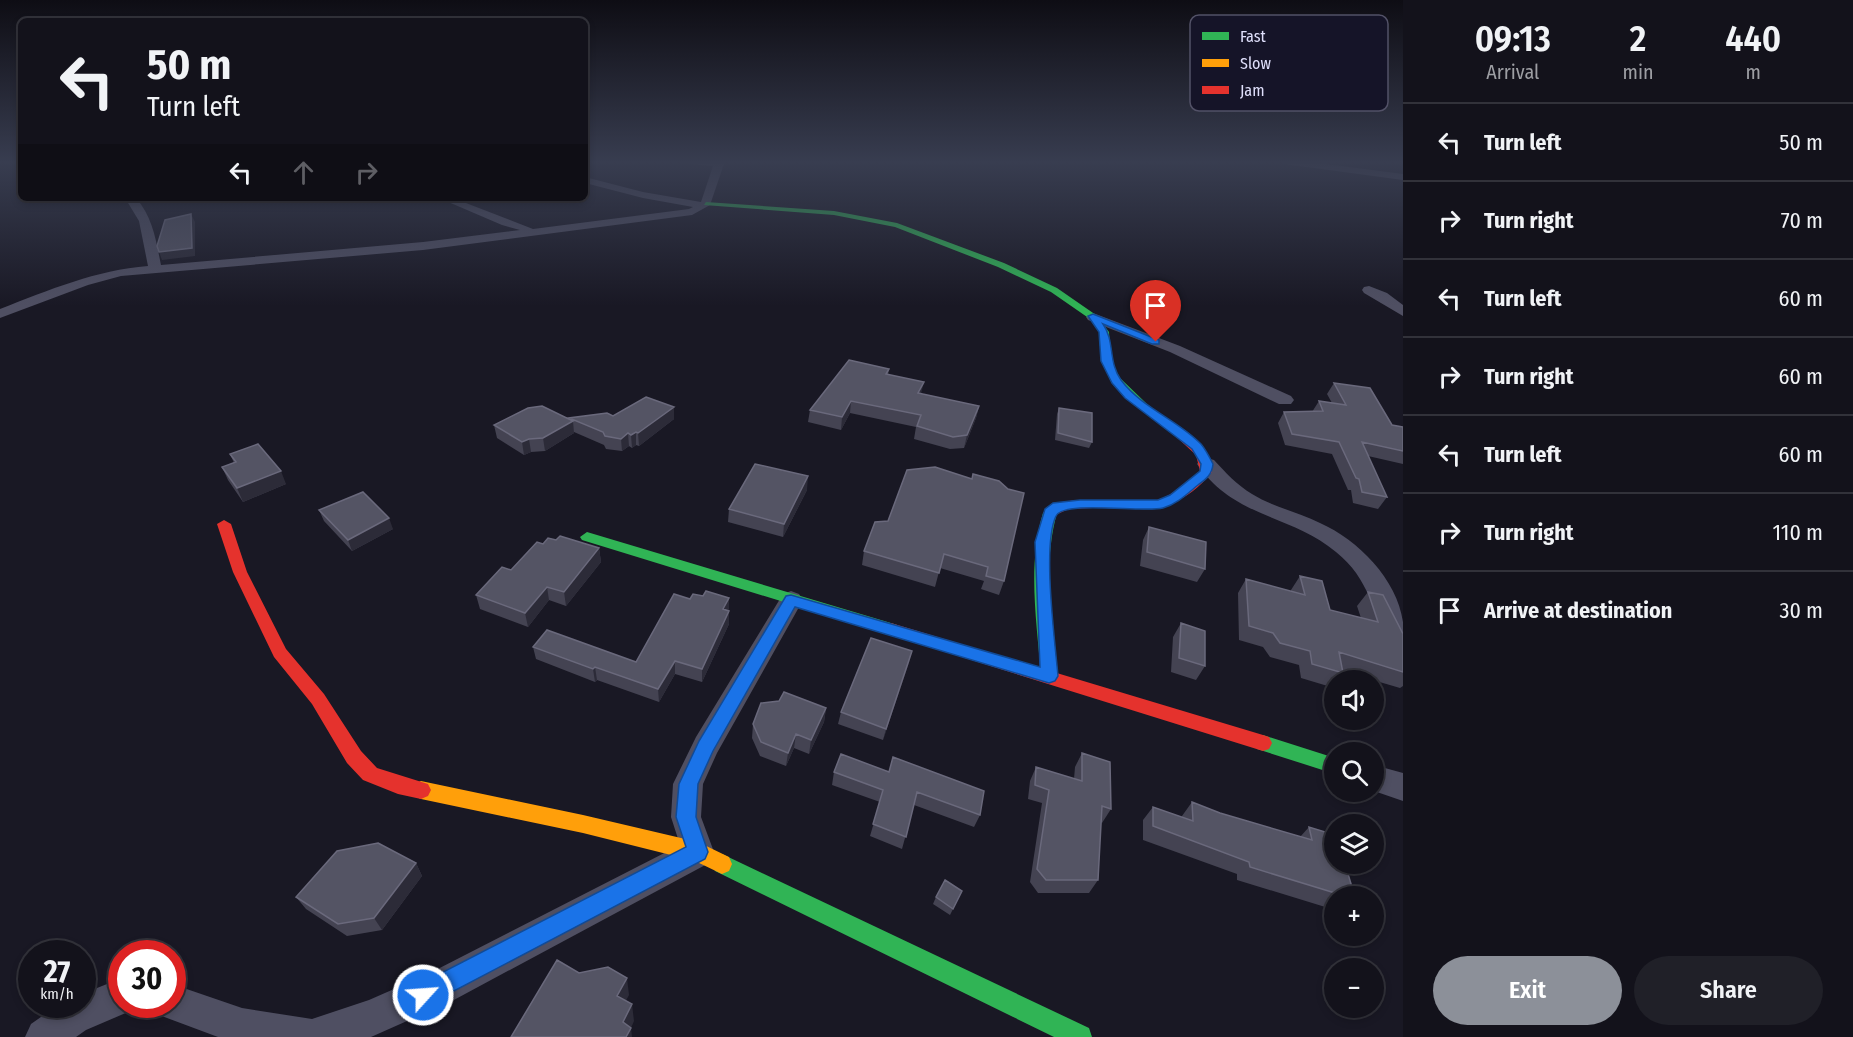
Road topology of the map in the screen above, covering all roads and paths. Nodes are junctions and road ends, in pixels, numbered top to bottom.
1 (140, 209) edge
2 (472, 209) edge
3 (697, 209) edge
4 (776, 209) edge
5 (540, 231) junction
6 (155, 268) junction
7 (1369, 290) dead end
8 (1403, 312) edge
9 (0, 314) edge
10 (1093, 316) junction
11 (1285, 400) dead end
12 (1207, 464) junction
13 (224, 524) dead end
14 (587, 537) dead end
15 (791, 600) junction
16 (1403, 645) edge
17 (1049, 676) junction
18 (1324, 763) edge
19 (1384, 781) edge
20 (1403, 787) edge
21 (698, 852) junction
22 (108, 1002) edge
23 (186, 1007) edge
24 (44, 1037) edge
25 (311, 1037) edge
26 (1080, 1037) edge

1 - 6 street
2 - 5 street
3 - 5 street
4 - 10 street
5 - 6 street
6 - 9 street
7 - 8 street
10 - 11 street
10 - 12 street
12 - 16 street
12 - 17 street
13 - 21 street
14 - 15 street
15 - 17 street
15 - 21 street
17 - 18 street
19 - 20 street
21 - 25 street
21 - 26 street
22 - 24 street
23 - 25 street

